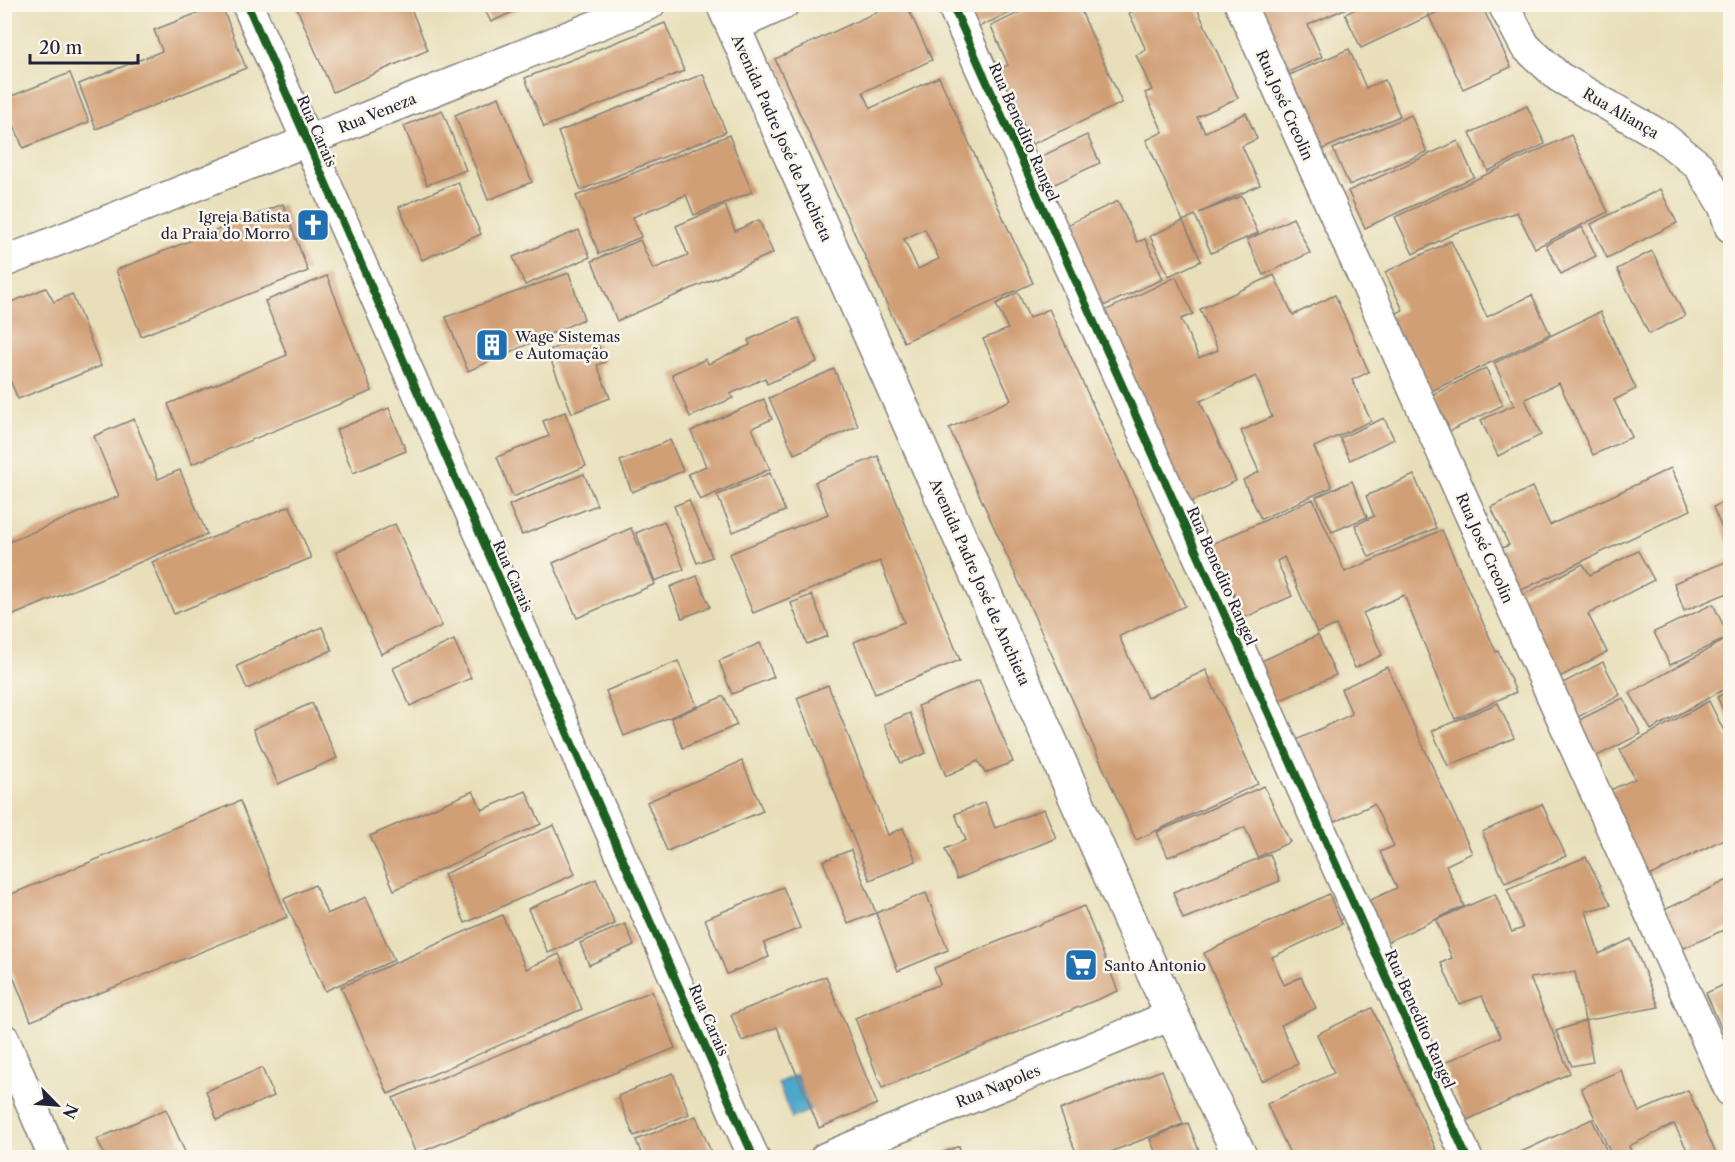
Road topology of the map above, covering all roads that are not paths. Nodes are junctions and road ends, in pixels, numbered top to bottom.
1 (247, 4) edge
2 (650, 4) edge
3 (784, 4) edge
4 (952, 4) edge
5 (1240, 4) edge
6 (1503, 4) edge
7 (728, 16) edge
8 (307, 141) junction
9 (1731, 227) edge
10 (4, 262) edge
11 (1172, 1015) junction
12 (4, 1040) edge
13 (1731, 1091) edge
14 (54, 1158) edge
15 (754, 1158) edge
16 (825, 1158) edge
17 (1241, 1158) edge
18 (1467, 1158) edge

1 - 8 street, Rua Carais
2 - 8 street, Rua Veneza
3 - 7 street
4 - 18 street, Rua Benedito Rangel
5 - 13 street, Rua José Creolin
6 - 9 street, Rua Aliança
7 - 11 main road, Avenida Padre José de Anchieta
8 - 10 street, Rua Veneza
8 - 15 street, Rua Carais
11 - 16 street, Rua Napoles
11 - 17 main road, Avenida Padre José de Anchieta
12 - 14 street

